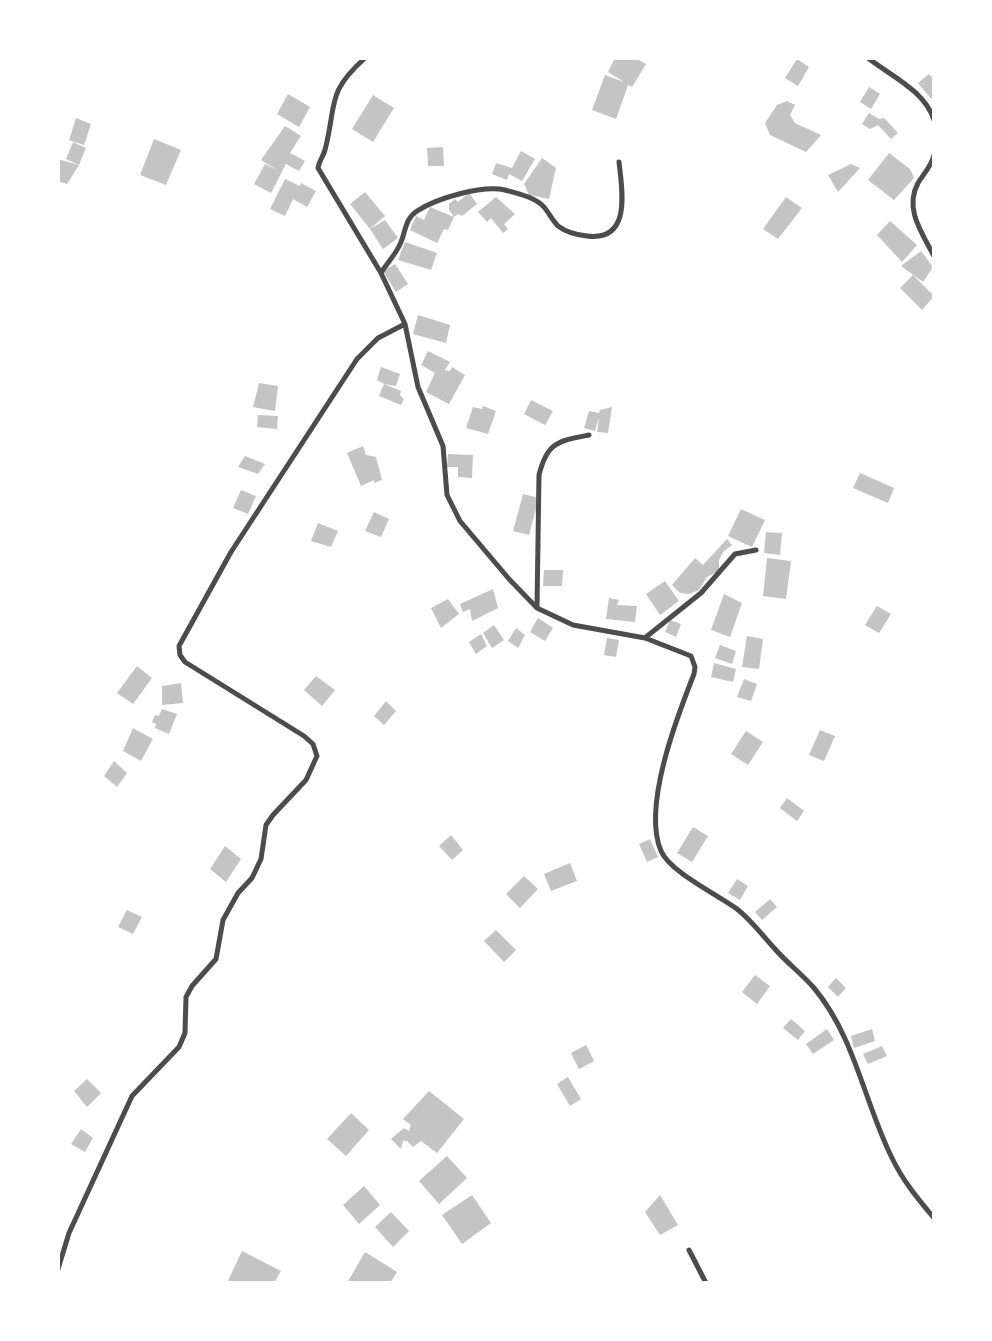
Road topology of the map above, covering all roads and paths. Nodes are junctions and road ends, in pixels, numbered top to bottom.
1 (365, 58) edge
2 (868, 58) edge
3 (934, 120) edge
4 (934, 155) edge
5 (619, 162) dead end
6 (934, 256) edge
7 (381, 273) junction
8 (405, 324) junction
9 (589, 435) dead end
10 (756, 550) dead end
11 (537, 608) junction
12 (645, 638) junction
13 (934, 1218) edge
14 (689, 1250) dead end
15 (58, 1269) edge
16 (706, 1283) edge

1 - 7 street
2 - 3 street
4 - 6 street
5 - 7 street
7 - 8 street
8 - 11 street
8 - 15 street
9 - 11 street
10 - 12 street
11 - 12 street
12 - 13 street
14 - 16 street

